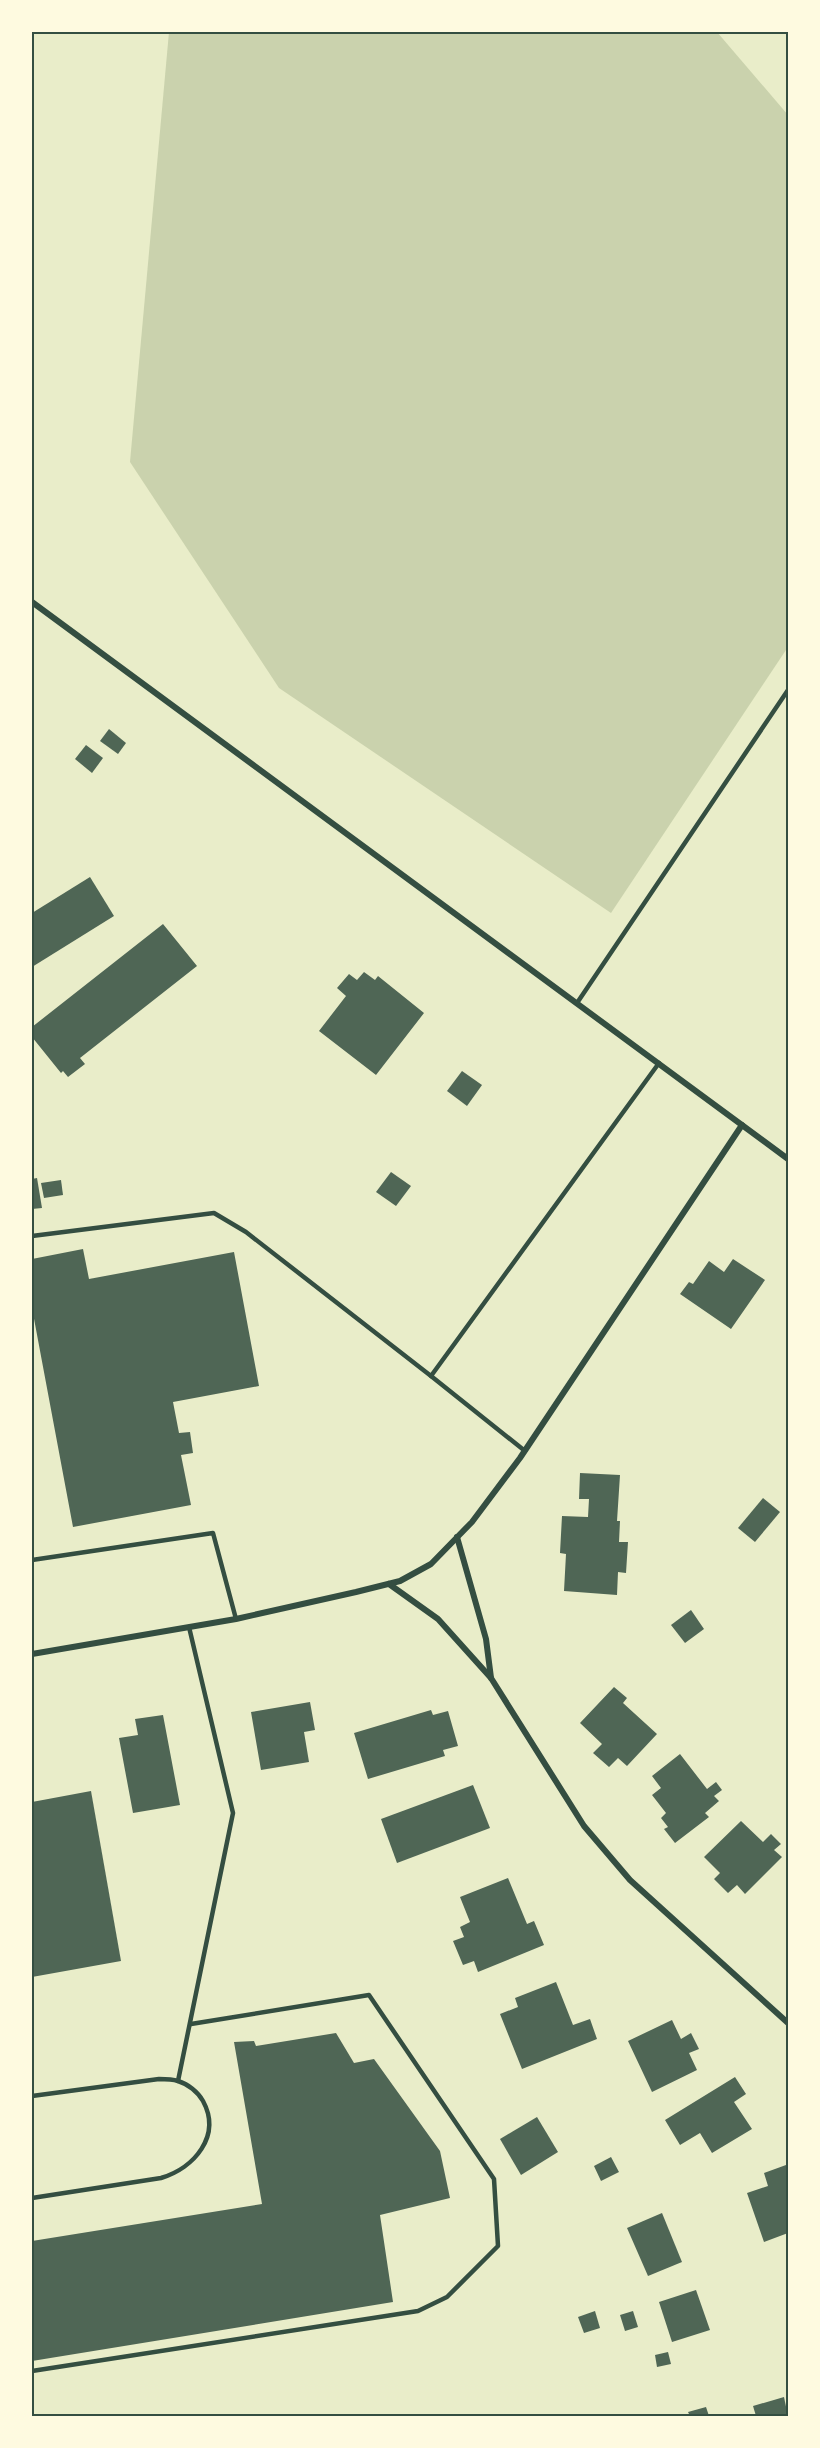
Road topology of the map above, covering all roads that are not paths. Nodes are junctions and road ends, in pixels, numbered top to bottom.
1 (32, 602) edge
2 (789, 690) edge
3 (578, 1003) junction
4 (659, 1063) junction
5 (742, 1125) junction
6 (789, 1159) edge
7 (32, 1236) edge
8 (431, 1376) junction
9 (525, 1451) junction
10 (457, 1537) junction
11 (32, 1560) edge
12 (389, 1584) junction
13 (236, 1619) junction
14 (189, 1627) junction
15 (32, 1654) edge
16 (491, 1678) junction
17 (789, 2023) edge
18 (191, 2024) junction
19 (178, 2081) junction
20 (32, 2096) edge
21 (32, 2198) edge
22 (32, 2371) edge

1 - 3 street
2 - 3 lane
3 - 4 street
4 - 5 street
4 - 8 lane
5 - 6 street
5 - 9 street
7 - 8 lane
8 - 9 lane
9 - 10 street
10 - 12 street
10 - 16 street
11 - 13 lane
12 - 13 street
12 - 16 street
13 - 14 street
14 - 15 street
14 - 18 lane
16 - 17 street
18 - 19 lane
18 - 22 lane
19 - 20 lane
19 - 21 lane

